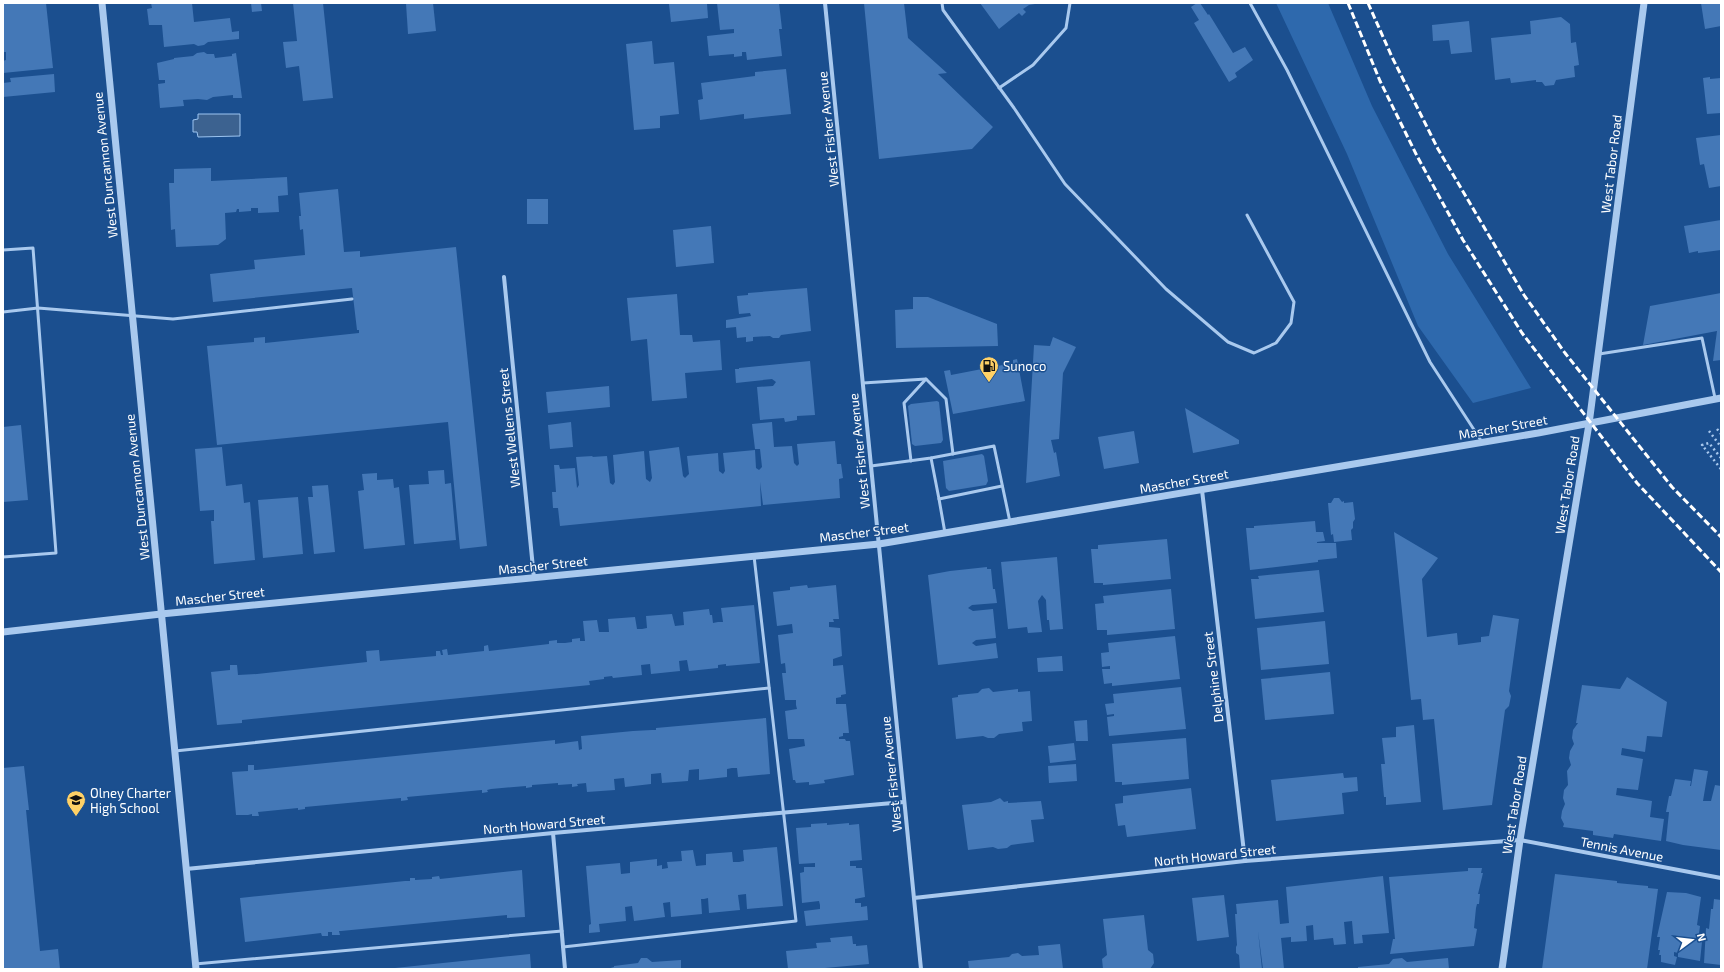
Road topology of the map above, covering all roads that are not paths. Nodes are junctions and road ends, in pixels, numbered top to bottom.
1 (102, 3) edge
2 (825, 3) edge
3 (942, 3) edge
4 (1070, 3) edge
5 (1250, 3) edge
6 (1644, 3) edge
7 (999, 88) junction
8 (1247, 215) dead end
9 (3, 250) edge
10 (504, 277) dead end
11 (352, 299) dead end
12 (38, 308) junction
13 (3, 312) edge
14 (132, 317) junction
15 (1599, 354) junction
16 (926, 379) junction
17 (863, 383) junction
18 (1718, 399) edge
19 (1589, 424) junction
20 (1482, 442) junction
21 (953, 454) junction
22 (931, 458) junction
23 (911, 462) junction
24 (871, 466) junction
25 (1002, 486) junction
26 (1202, 490) junction
27 (939, 499) junction
28 (1010, 522) junction
29 (945, 533) junction
30 (879, 544) junction
31 (754, 556) junction
32 (3, 557) edge
33 (534, 578) junction
34 (161, 614) junction
35 (3, 632) edge
36 (769, 688) junction
37 (175, 751) junction
38 (904, 802) junction
39 (784, 812) junction
40 (553, 833) junction
41 (1520, 840) junction
42 (1245, 861) junction
43 (186, 869) junction
44 (1721, 878) edge
45 (914, 898) junction
46 (562, 931) junction
47 (563, 947) junction
48 (196, 967) edge
49 (566, 969) edge
50 (921, 969) edge
51 (1502, 969) edge

1 - 14 street, West Duncannon Avenue
2 - 17 street, West Fisher Avenue
3 - 7 lane
4 - 7 lane
5 - 20 lane
6 - 15 street, West Tabor Road
7 - 8 lane
9 - 12 lane
10 - 33 street, West Wellens Street
11 - 14 lane
12 - 13 lane
12 - 14 lane
12 - 32 lane
14 - 34 street, West Duncannon Avenue
15 - 18 lane
15 - 19 street, West Tabor Road
16 - 17 lane
16 - 21 lane
16 - 23 lane
17 - 24 street, West Fisher Avenue
18 - 19 street, Mascher Street
19 - 20 street, Mascher Street
19 - 41 street, West Tabor Road
20 - 26 street, Mascher Street
21 - 22 lane
21 - 25 lane
22 - 23 lane
22 - 27 lane
23 - 24 lane
24 - 30 street, West Fisher Avenue
25 - 27 lane
25 - 28 lane
26 - 28 street, Mascher Street
26 - 42 street, Delphine Street
27 - 29 lane
28 - 29 street, Mascher Street
29 - 30 street, Mascher Street
30 - 31 street, Mascher Street
30 - 38 street, West Fisher Avenue
31 - 33 street, Mascher Street
31 - 36 lane
33 - 34 street, Mascher Street
34 - 35 street, Mascher Street
34 - 37 street, West Duncannon Avenue
36 - 37 lane
36 - 39 lane
37 - 43 street, West Duncannon Avenue
38 - 39 street, North Howard Street
38 - 45 street, West Fisher Avenue
39 - 40 street, North Howard Street
39 - 47 lane
40 - 43 street, North Howard Street
40 - 46 street
41 - 42 street, North Howard Street
41 - 44 street, Tennis Avenue
41 - 51 street, West Tabor Road
42 - 45 street, North Howard Street
43 - 48 street, West Duncannon Avenue
45 - 50 street, West Fisher Avenue
46 - 47 street
46 - 48 lane
47 - 49 street

